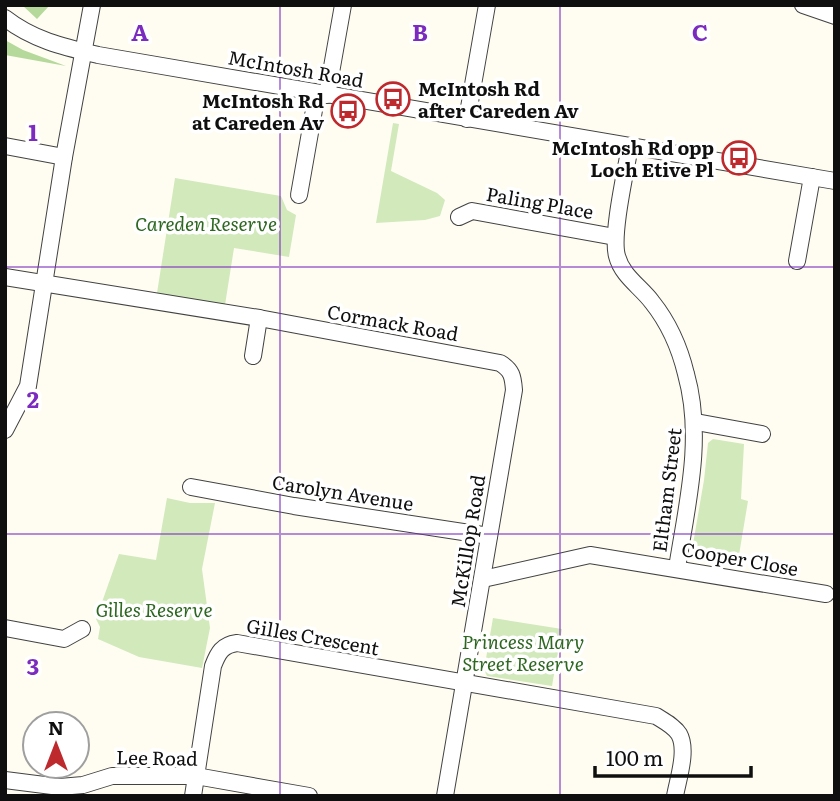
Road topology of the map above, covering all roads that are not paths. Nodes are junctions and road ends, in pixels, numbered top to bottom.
1 (92, 5) edge
2 (343, 5) edge
3 (487, 5) edge
4 (803, 5) edge
5 (835, 16) edge
6 (5, 18) edge
7 (82, 51) junction
8 (322, 94) junction
9 (467, 119) junction
10 (5, 146) edge
11 (631, 146) junction
12 (64, 157) junction
13 (812, 177) junction
14 (835, 181) edge
15 (299, 195) dead end
16 (459, 217) dead end
17 (615, 237) junction
18 (797, 261) dead end
19 (5, 277) edge
20 (44, 283) junction
21 (259, 318) junction
22 (253, 356) dead end
23 (513, 376) joint
24 (696, 422) junction
25 (5, 430) edge
26 (762, 434) dead end
27 (191, 486) dead end
28 (489, 536) junction
29 (677, 568) junction
30 (483, 579) junction
31 (826, 594) dead end
32 (5, 628) edge
33 (82, 629) dead end
34 (465, 683) junction
35 (196, 776) junction
36 (5, 780) edge
37 (192, 796) edge
38 (309, 796) edge
39 (445, 796) edge
40 (675, 796) edge

1 - 7 street
2 - 8 street
3 - 9 street
4 - 5 street
6 - 7 street, McIntosh Road
7 - 8 street, McIntosh Road
7 - 12 street
8 - 9 street, McIntosh Road
8 - 15 street
9 - 11 street, McIntosh Road
10 - 12 street
11 - 13 street, McIntosh Road
11 - 17 street, Eltham Street
12 - 20 street
13 - 14 street, McIntosh Road
13 - 18 street
16 - 17 street, Paling Place
17 - 24 street, Eltham Street
19 - 20 street, Cormack Road
20 - 21 street, Cormack Road
20 - 25 street
21 - 22 street
21 - 23 street, Cormack Road
23 - 28 street, McKillop Road
24 - 26 street
24 - 29 street, Eltham Street
27 - 28 street, Carolyn Avenue
28 - 30 street, McKillop Road
29 - 30 street, Cooper Close
29 - 31 street, Cooper Close
30 - 34 street, McKillop Road
32 - 33 street
34 - 35 street, Gilles Crescent
34 - 39 street, McKillop Road
34 - 40 street
35 - 36 street, Lee Road
35 - 37 street, Gilles Crescent
35 - 38 street, Lee Road

